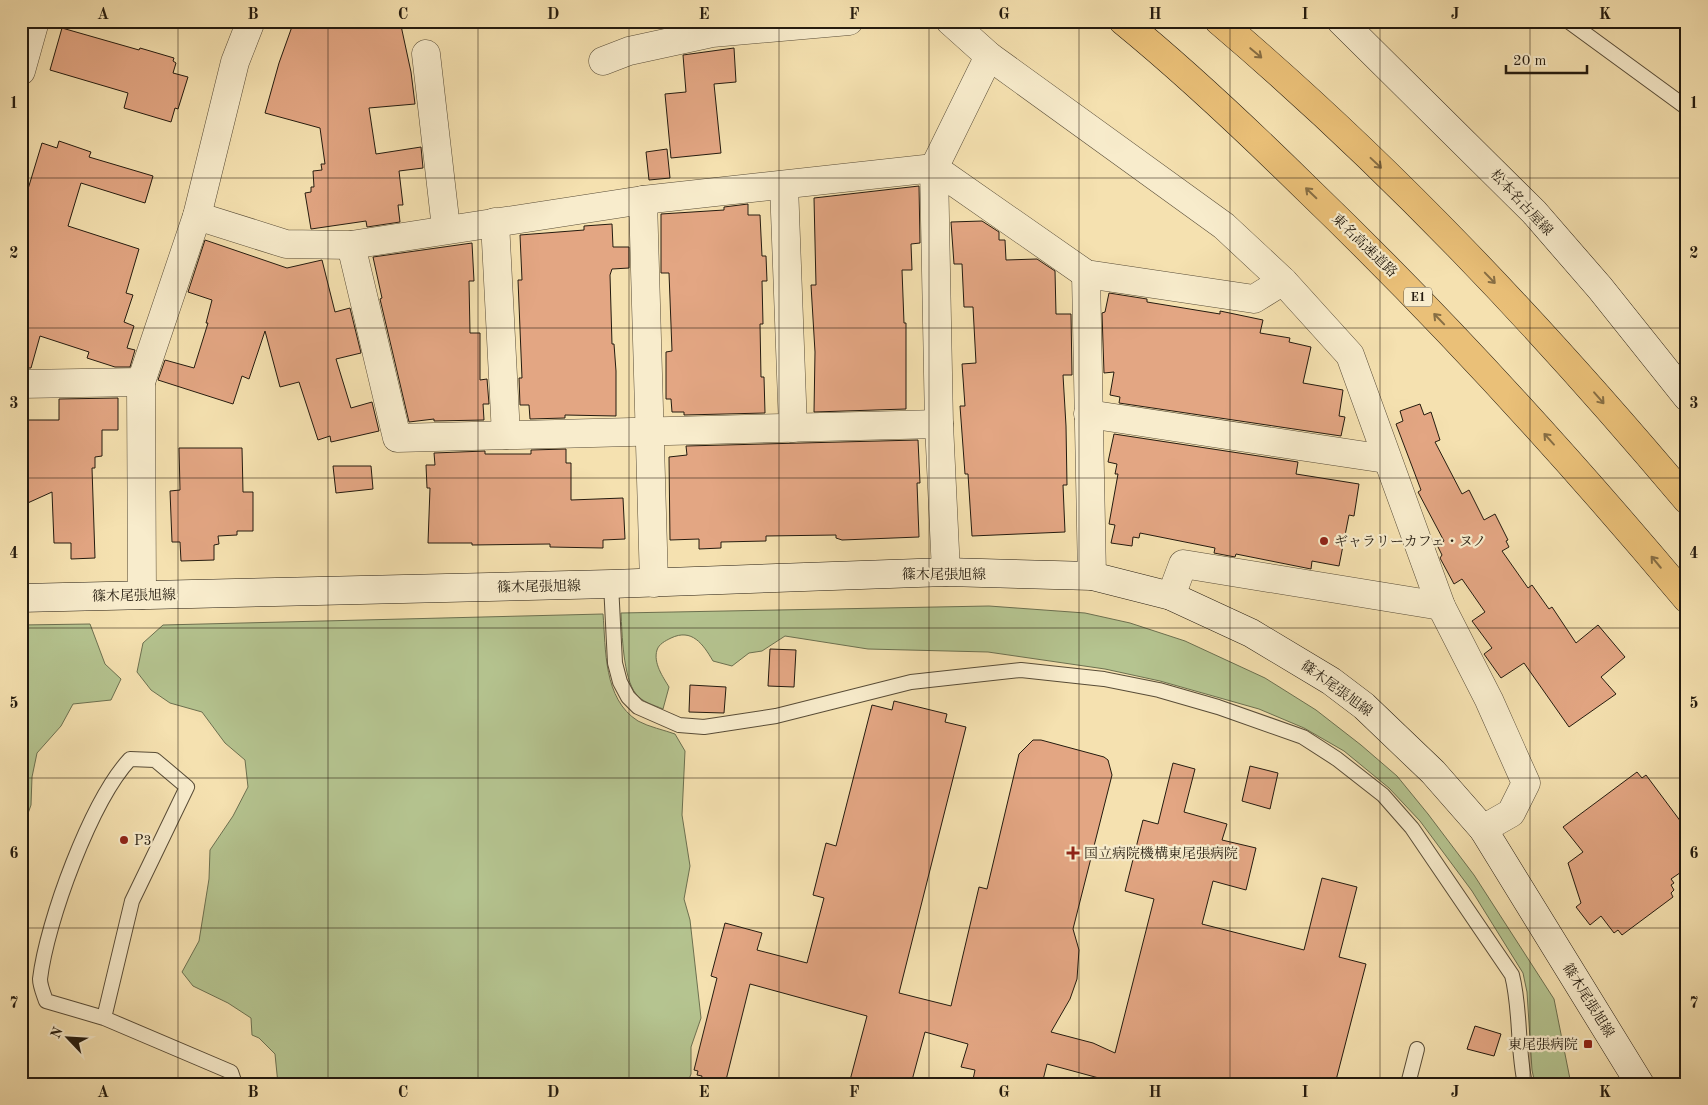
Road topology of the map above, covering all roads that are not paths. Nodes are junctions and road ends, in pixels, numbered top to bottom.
1 (35, 21) edge
2 (251, 21) edge
3 (848, 21) edge
4 (950, 21) edge
5 (1123, 21) edge
6 (1219, 21) edge
7 (1341, 21) edge
8 (1568, 21) edge
9 (426, 54) dead end
10 (990, 56) junction
11 (603, 61) dead end
12 (21, 71) edge
13 (1687, 108) edge
14 (934, 168) junction
15 (784, 185) junction
16 (643, 200) junction
17 (197, 216) junction
18 (495, 222) junction
19 (446, 228) junction
20 (351, 245) junction
21 (1086, 274) junction
22 (1283, 281) junction
23 (141, 382) junction
24 (21, 384) edge
25 (1687, 397) edge
26 (1088, 414) junction
27 (939, 424) junction
28 (793, 428) junction
29 (650, 432) junction
30 (506, 436) junction
31 (1386, 459) junction
32 (1687, 500) edge
33 (946, 572) junction
34 (1092, 576) junction
35 (654, 583) junction
36 (611, 584) junction
37 (142, 595) junction
38 (1170, 596) junction
39 (21, 598) edge
40 (1687, 599) edge
41 (1441, 606) junction
42 (1482, 828) junction
43 (104, 1018) junction
44 (1417, 1049) dead end
45 (235, 1084) edge
46 (1408, 1084) edge
47 (1525, 1084) edge
48 (1640, 1084) edge

1 - 12 street
2 - 17 street
3 - 11 street
4 - 10 street
40 -> 5 highway, 東名高速道路 / E1
6 -> 32 highway
7 - 25 street, 松本名古屋線
8 - 13 lane
9 - 19 street
10 - 14 street
10 - 22 street
14 - 15 street
14 - 21 street
14 - 27 street
15 - 16 street
15 - 28 street
16 - 18 street
16 - 29 street
17 - 20 street
17 - 23 street
18 - 19 street
18 - 30 street
19 - 20 street
20 - 30 street
21 - 22 street
21 - 26 street
22 - 31 street
23 - 24 street
23 - 37 street
26 - 31 street
26 - 34 street
27 - 28 street
27 - 33 street
28 - 29 street
29 - 30 street
29 - 35 street
31 - 41 street
33 - 34 street, 篠木尾張旭線
33 - 35 street, 篠木尾張旭線
34 - 38 street, 篠木尾張旭線
35 - 36 street, 篠木尾張旭線
36 - 37 street, 篠木尾張旭線
36 - 47 lane
37 - 39 street, 篠木尾張旭線
38 - 41 street
38 - 42 street, 篠木尾張旭線
41 - 42 street
42 - 48 street, 篠木尾張旭線
43 - 43 lane
43 - 45 lane
44 - 46 lane

